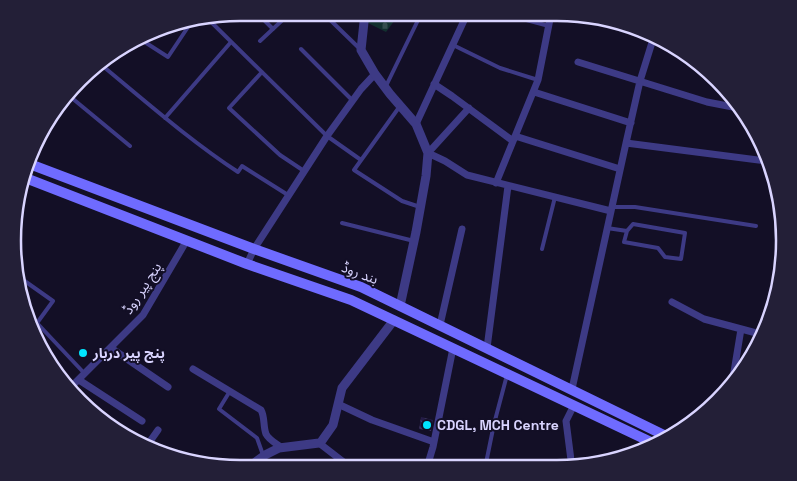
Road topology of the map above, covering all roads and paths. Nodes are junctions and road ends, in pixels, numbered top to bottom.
1 (266, 21) edge
2 (282, 21) edge
3 (331, 21) edge
4 (364, 21) edge
5 (418, 21) edge
6 (464, 21) edge
7 (530, 21) edge
8 (550, 21) edge
9 (212, 23) edge
10 (549, 26) junction
11 (187, 28) edge
12 (273, 29) junction
13 (260, 40) dead end
14 (231, 42) junction
15 (146, 43) edge
16 (652, 43) edge
17 (452, 44) junction
18 (301, 49) dead end
19 (361, 50) junction
20 (578, 62) dead end
21 (105, 68) edge
22 (262, 72) junction
23 (375, 74) junction
24 (538, 80) junction
25 (640, 81) junction
26 (434, 84) junction
27 (385, 88) junction
28 (534, 92) junction
29 (73, 99) edge
30 (352, 101) junction
31 (400, 106) junction
32 (729, 106) edge
33 (469, 108) junction
34 (165, 118) junction
35 (631, 123) junction
36 (416, 124) junction
37 (327, 136) junction
38 (514, 139) junction
39 (626, 143) junction
40 (130, 146) dead end
41 (428, 153) junction
42 (361, 160) junction
43 (760, 160) edge
44 (35, 166) edge
45 (620, 169) junction
46 (304, 172) junction
47 (30, 180) edge
48 (496, 183) junction
49 (508, 186) junction
50 (288, 196) junction
51 (555, 197) junction
52 (421, 207) junction
53 (611, 209) junction
54 (342, 223) dead end
55 (756, 226) dead end
56 (607, 228) junction
57 (462, 229) dead end
58 (626, 231) junction
59 (187, 240) junction
60 (414, 241) junction
61 (542, 249) dead end
62 (254, 250) junction
63 (247, 264) junction
64 (25, 282) edge
65 (672, 302) dead end
66 (400, 306) junction
67 (394, 320) junction
68 (37, 322) edge
69 (38, 324) edge
70 (440, 325) junction
71 (741, 329) junction
72 (755, 333) edge
73 (111, 348) junction
74 (454, 348) junction
75 (487, 348) junction
76 (735, 368) edge
77 (193, 369) dead end
78 (507, 375) junction
79 (82, 377) junction
80 (75, 383) edge
81 (168, 387) dead end
82 (572, 389) junction
83 (230, 391) junction
84 (338, 404) junction
85 (574, 406) junction
86 (142, 421) dead end
87 (158, 430) dead end
88 (660, 433) edge
89 (151, 440) edge
90 (647, 440) edge
91 (434, 442) junction
92 (319, 443) junction
93 (282, 448) junction
94 (263, 456) junction
95 (571, 459) edge
96 (258, 460) edge
97 (341, 460) edge
98 (429, 460) edge
99 (487, 460) edge

1 - 12 lane
2 - 12 lane
3 - 19 lane
4 - 19 street
5 - 27 lane
6 - 17 street
7 - 10 lane
8 - 10 street
9 - 14 lane
10 - 24 street
11 - 15 lane
12 - 13 lane
14 - 22 lane
14 - 34 lane
16 - 25 street
17 - 24 lane
17 - 26 street
18 - 30 lane
19 - 23 street
20 - 25 street
21 - 34 lane
22 - 37 lane
22 - 46 lane
23 - 27 street
23 - 30 street
24 - 28 street
25 - 32 street
25 - 35 street
26 - 33 street
26 - 36 street
27 - 31 street
28 - 35 street
28 - 38 street
29 - 40 lane
30 - 37 street
31 - 36 street
31 - 42 lane
33 - 38 street
33 - 41 street
34 - 50 lane
35 - 39 street
36 - 41 street
37 - 42 lane
37 - 46 street
38 - 45 street
38 - 48 street
39 - 43 street
39 - 45 street
41 - 48 street
41 - 52 street
42 - 52 lane
44 - 62 main road, بند روڈ
45 - 53 street
46 - 50 street
47 - 59 main road, بند روڈ
48 - 49 street
49 - 51 street
49 - 75 street
50 - 62 street
51 - 53 street
51 - 61 lane
52 - 60 street
53 - 55 lane
53 - 56 street
54 - 60 lane
56 - 58 lane
56 - 82 street
57 - 70 street
58 - 58 lane
59 - 63 main road, بند روڈ
59 - 73 street, پنج پیر روڈ
60 - 66 street
62 - 63 street
62 - 66 main road, بند روڈ
63 - 67 main road, بند روڈ
64 - 68 lane
65 - 71 street
66 - 70 main road, بند روڈ
67 - 74 main road, بند روڈ
67 - 84 street
69 - 79 lane
70 - 75 main road, بند روڈ
71 - 72 street
71 - 76 street
73 - 79 street, پنج پیر روڈ
73 - 81 street
74 - 78 main road, بند روڈ
74 - 91 street
75 - 82 main road, بند روڈ
77 - 83 street
78 - 85 main road, بند روڈ
78 - 99 lane
79 - 80 street, پنج پیر روڈ
79 - 86 street
82 - 88 main road, بند روڈ
83 - 93 street
83 - 94 lane
84 - 91 street
84 - 92 street
85 - 90 main road, بند روڈ
85 - 95 street
87 - 89 street
91 - 98 street
92 - 93 street
92 - 97 street
93 - 94 street
94 - 96 street

